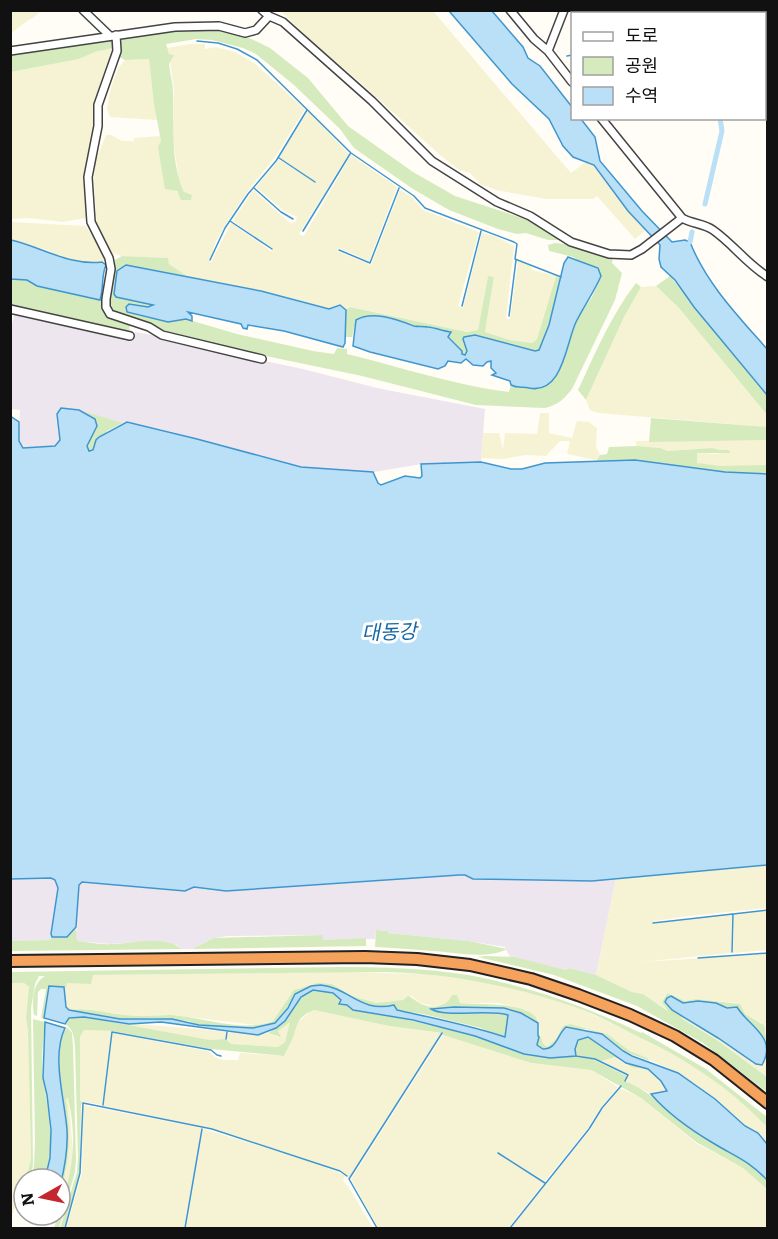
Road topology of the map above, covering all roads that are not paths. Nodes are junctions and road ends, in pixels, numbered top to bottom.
1 (83, 10) edge
2 (510, 10) edge
3 (564, 10) edge
4 (266, 13) edge
5 (113, 36) junction
6 (10, 51) edge
7 (548, 51) junction
8 (571, 81) edge
9 (603, 120) edge
10 (682, 218) junction
11 (768, 277) edge
12 (10, 309) edge
13 (130, 336) dead end
14 (262, 359) dead end
15 (10, 961) edge
16 (768, 1103) edge

1 - 5 street
2 - 7 street
3 - 7 street
4 - 5 street
4 - 10 street
5 - 6 street
5 - 14 street
7 - 8 street
9 - 10 street
10 - 11 street
12 - 13 street
15 - 16 highway

